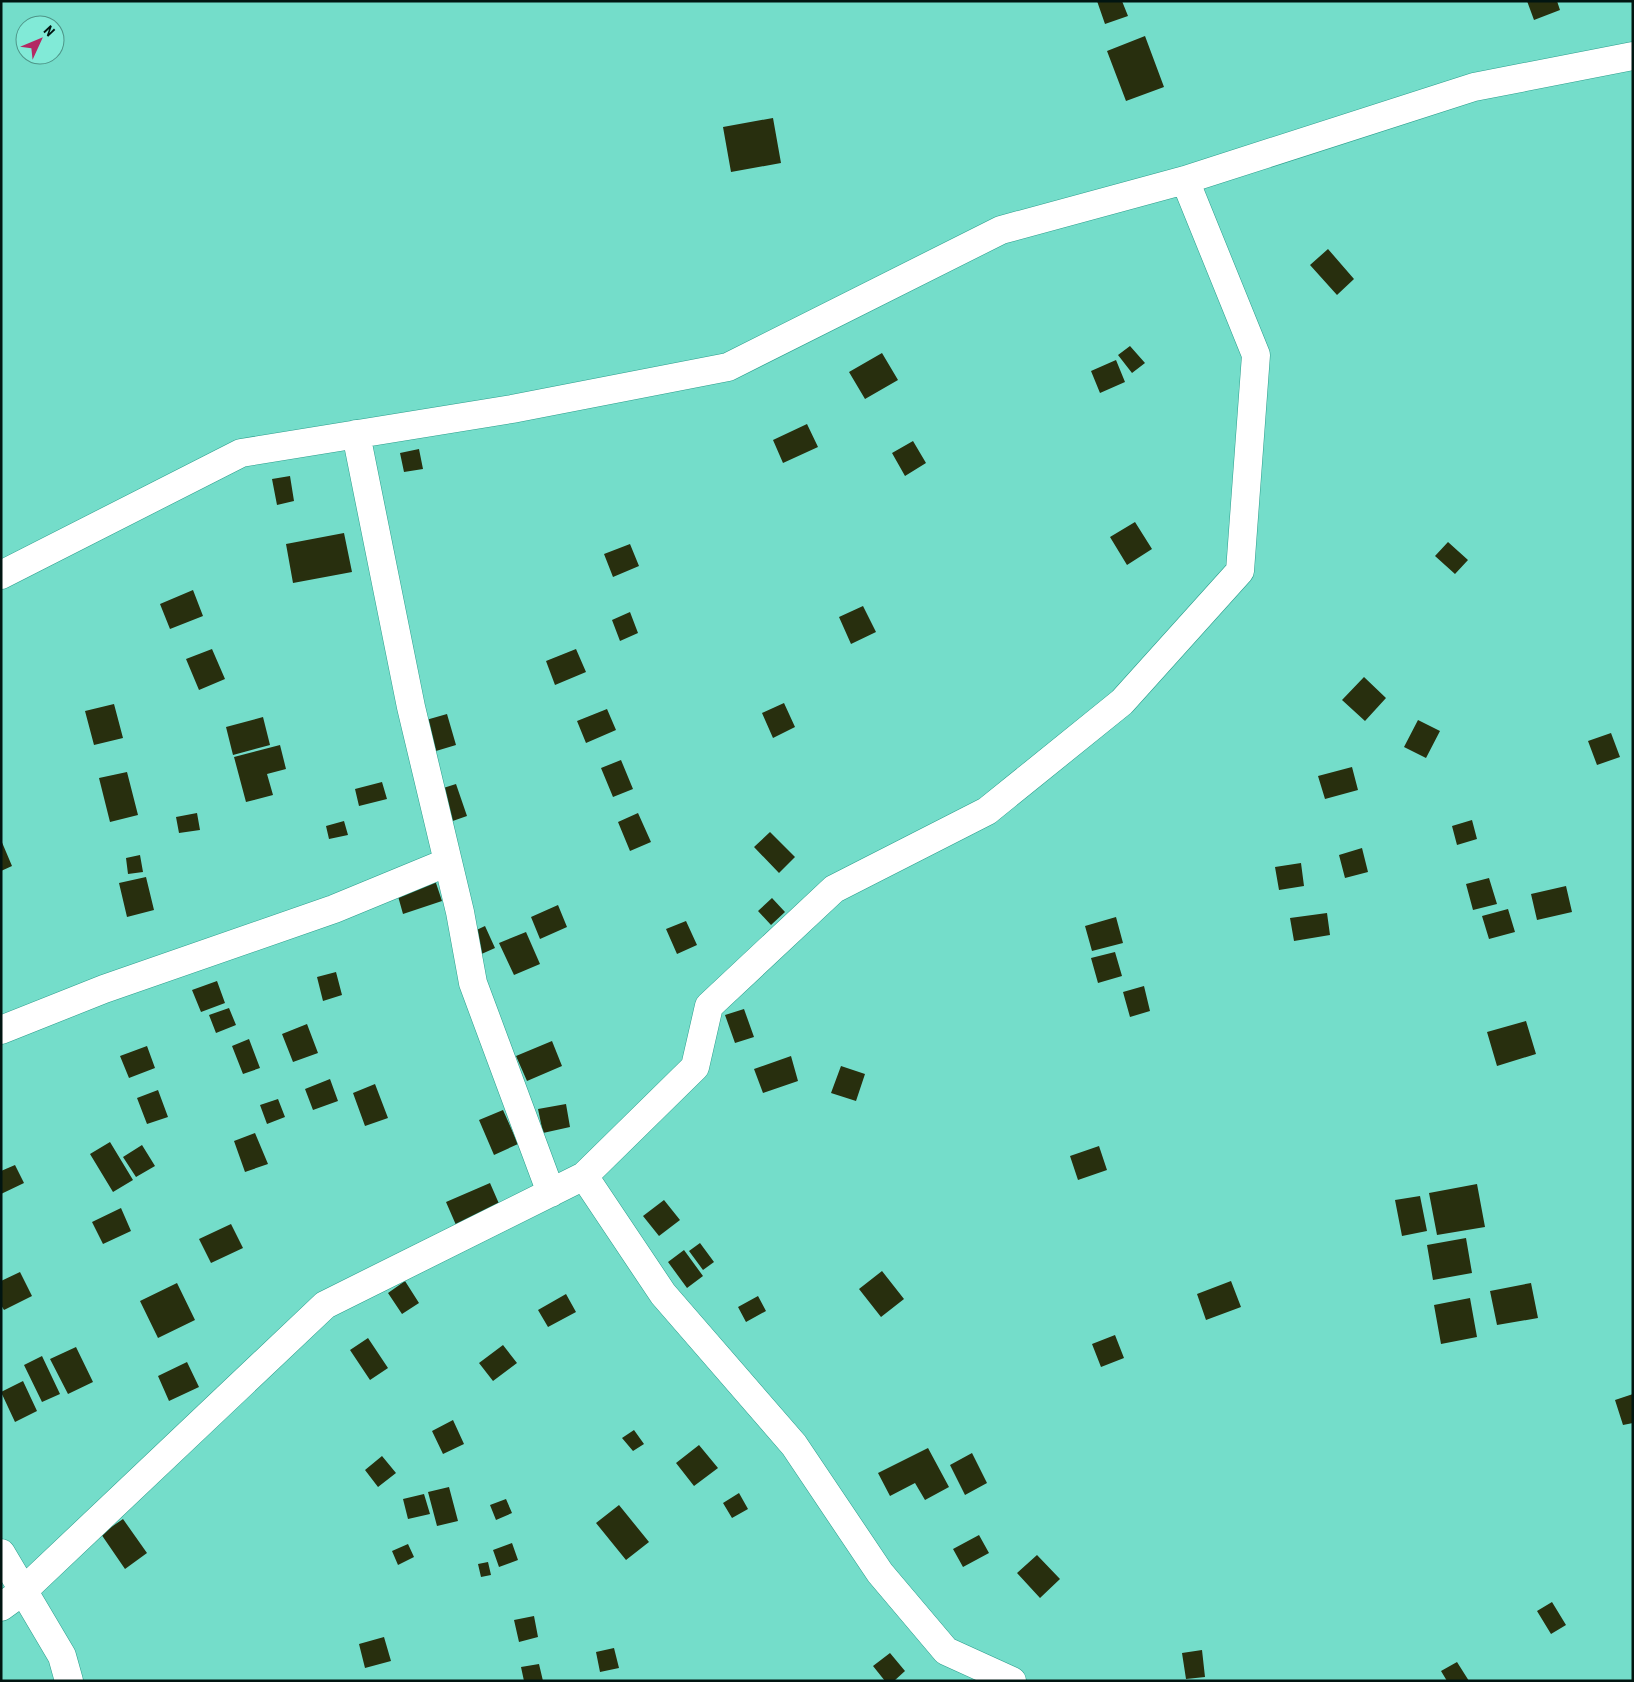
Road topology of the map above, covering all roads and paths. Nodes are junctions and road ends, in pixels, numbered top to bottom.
1 (1633, 56) edge
2 (1185, 180) junction
3 (356, 434) junction
4 (1, 575) edge
5 (448, 862) junction
6 (1, 1030) edge
7 (584, 1176) junction
8 (551, 1193) junction
9 (1, 1554) edge
10 (23, 1590) junction
11 (1, 1607) edge
12 (69, 1681) edge
13 (1012, 1681) edge

1 - 2 street
2 - 3 street
2 - 7 street
3 - 4 street
3 - 5 street
5 - 6 street
5 - 8 street
7 - 8 street
7 - 13 street
8 - 10 street
9 - 10 street
10 - 11 street
10 - 12 street

